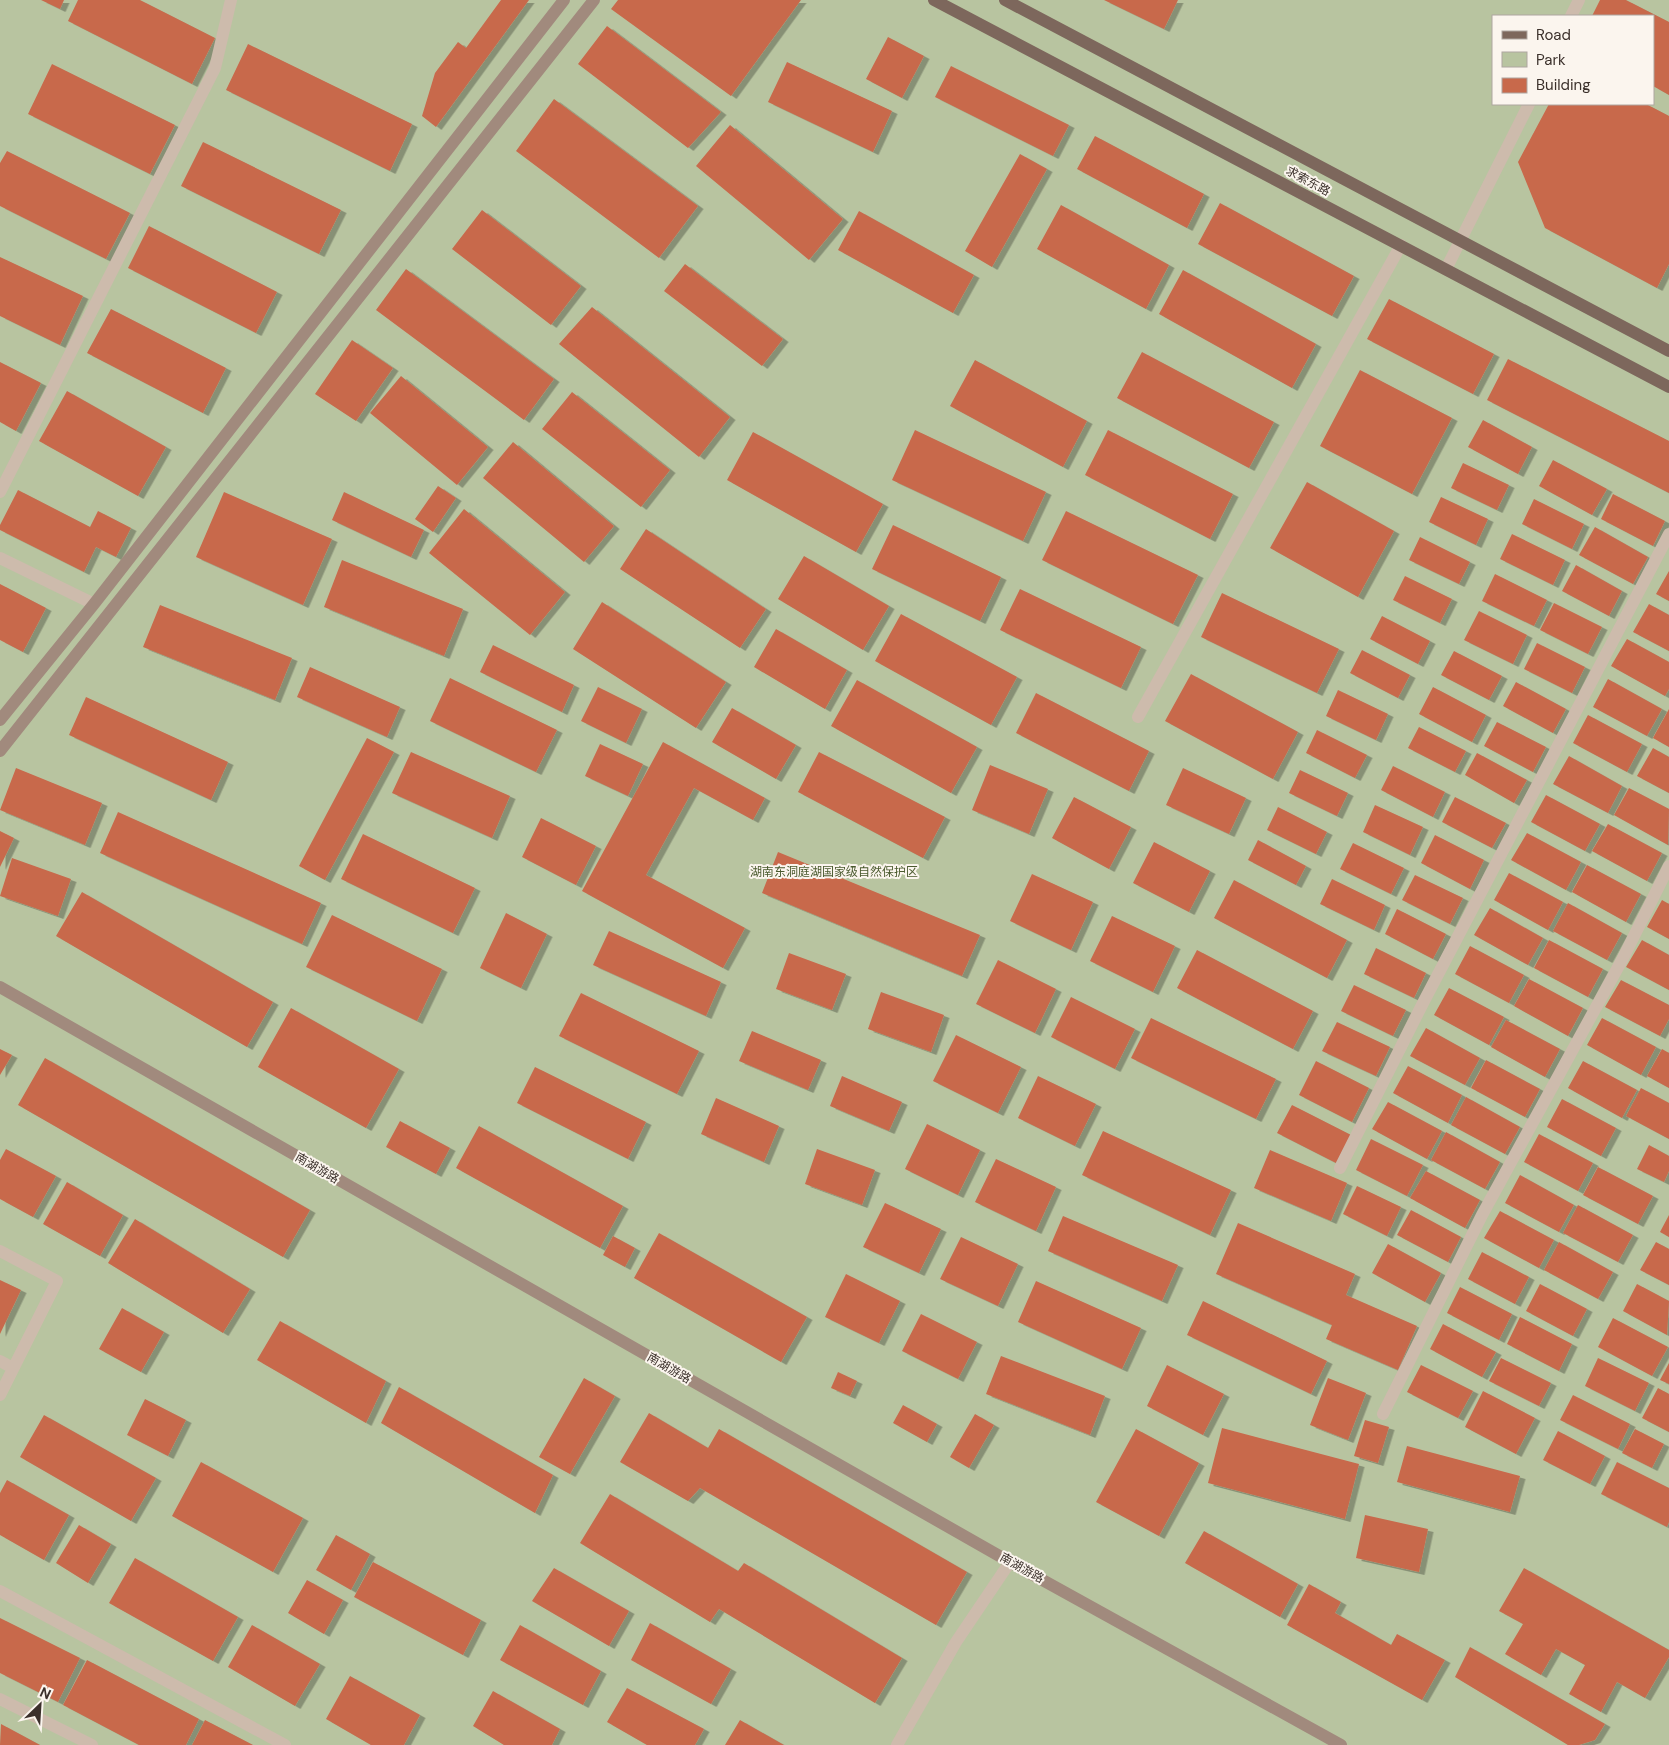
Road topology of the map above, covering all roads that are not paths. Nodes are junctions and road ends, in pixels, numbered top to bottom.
1 (231, 0) edge
2 (564, 0) edge
3 (594, 0) edge
4 (934, 0) edge
5 (1006, 0) edge
6 (1579, 0) edge
7 (1572, 15) edge
8 (1528, 105) edge
9 (1461, 241) junction
10 (1401, 245) junction
11 (1446, 269) junction
12 (1669, 351) edge
13 (1669, 387) edge
14 (0, 492) edge
15 (1669, 534) edge
16 (0, 558) edge
17 (94, 604) junction
18 (1138, 717) dead end
19 (0, 720) edge
20 (0, 751) edge
21 (1669, 866) edge
22 (0, 987) edge
23 (1340, 1168) dead end
24 (0, 1251) edge
25 (0, 1361) edge
26 (13, 1368) junction
27 (0, 1394) edge
28 (1383, 1414) dead end
29 (1010, 1562) junction
30 (0, 1591) edge
31 (0, 1699) edge
32 (92, 1745) edge
33 (285, 1745) edge
34 (896, 1745) edge
35 (1341, 1745) edge

1 - 14 street
2 - 17 main road
3 - 20 main road
4 - 10 main road, 求索东路
5 - 9 main road, 求索东路
6 - 7 street
8 - 9 street
9 - 11 street
9 - 12 main road, 求索东路
10 - 11 main road, 求索东路
10 - 18 street
11 - 13 main road, 求索东路
15 - 23 street
16 - 17 street
17 - 19 main road
21 - 28 street
22 - 29 main road, 南湖游路
24 - 26 street
25 - 26 street
26 - 27 street
29 - 34 street
29 - 35 main road, 南湖游路
30 - 33 street
31 - 32 street

